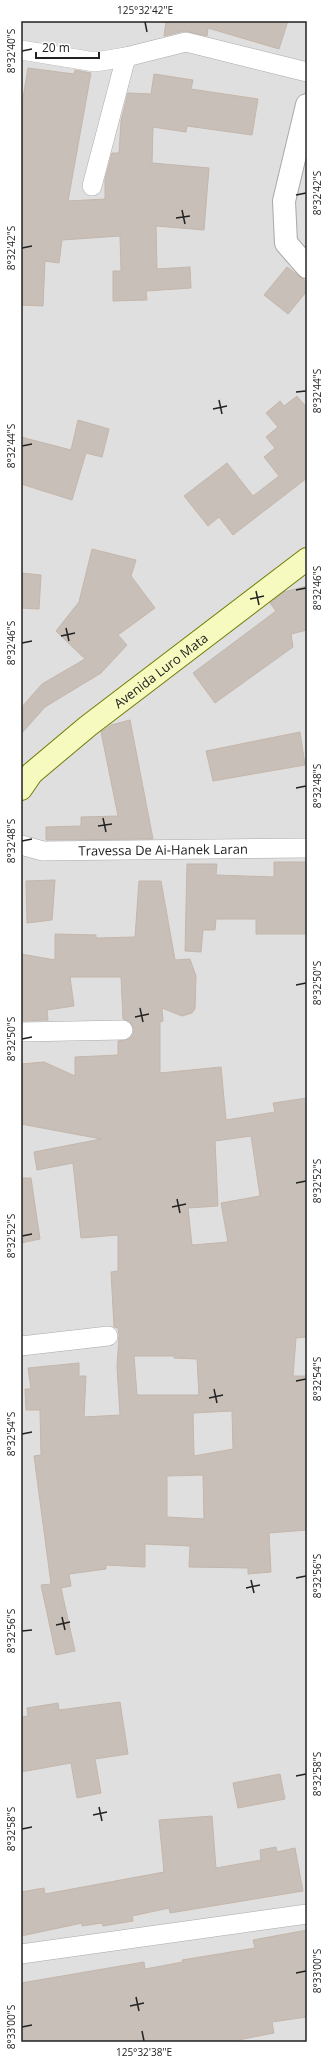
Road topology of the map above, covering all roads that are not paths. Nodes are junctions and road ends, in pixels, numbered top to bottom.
1 (21, 50) edge
2 (126, 57) junction
3 (307, 72) edge
4 (307, 105) edge
5 (92, 186) dead end
6 (307, 267) edge
7 (307, 559) edge
8 (23, 784) edge
9 (21, 845) edge
10 (307, 848) edge
11 (123, 1030) dead end
12 (21, 1032) edge
13 (108, 1336) dead end
14 (21, 1346) edge
15 (307, 1914) edge
16 (21, 1954) edge

1 - 2 street
2 - 3 street
2 - 5 street
4 - 6 street
7 - 8 main road, Avenida Luro Mata
9 - 10 street, Travessa De Ai-Hanek Laran
11 - 12 street
13 - 14 street
15 - 16 street

